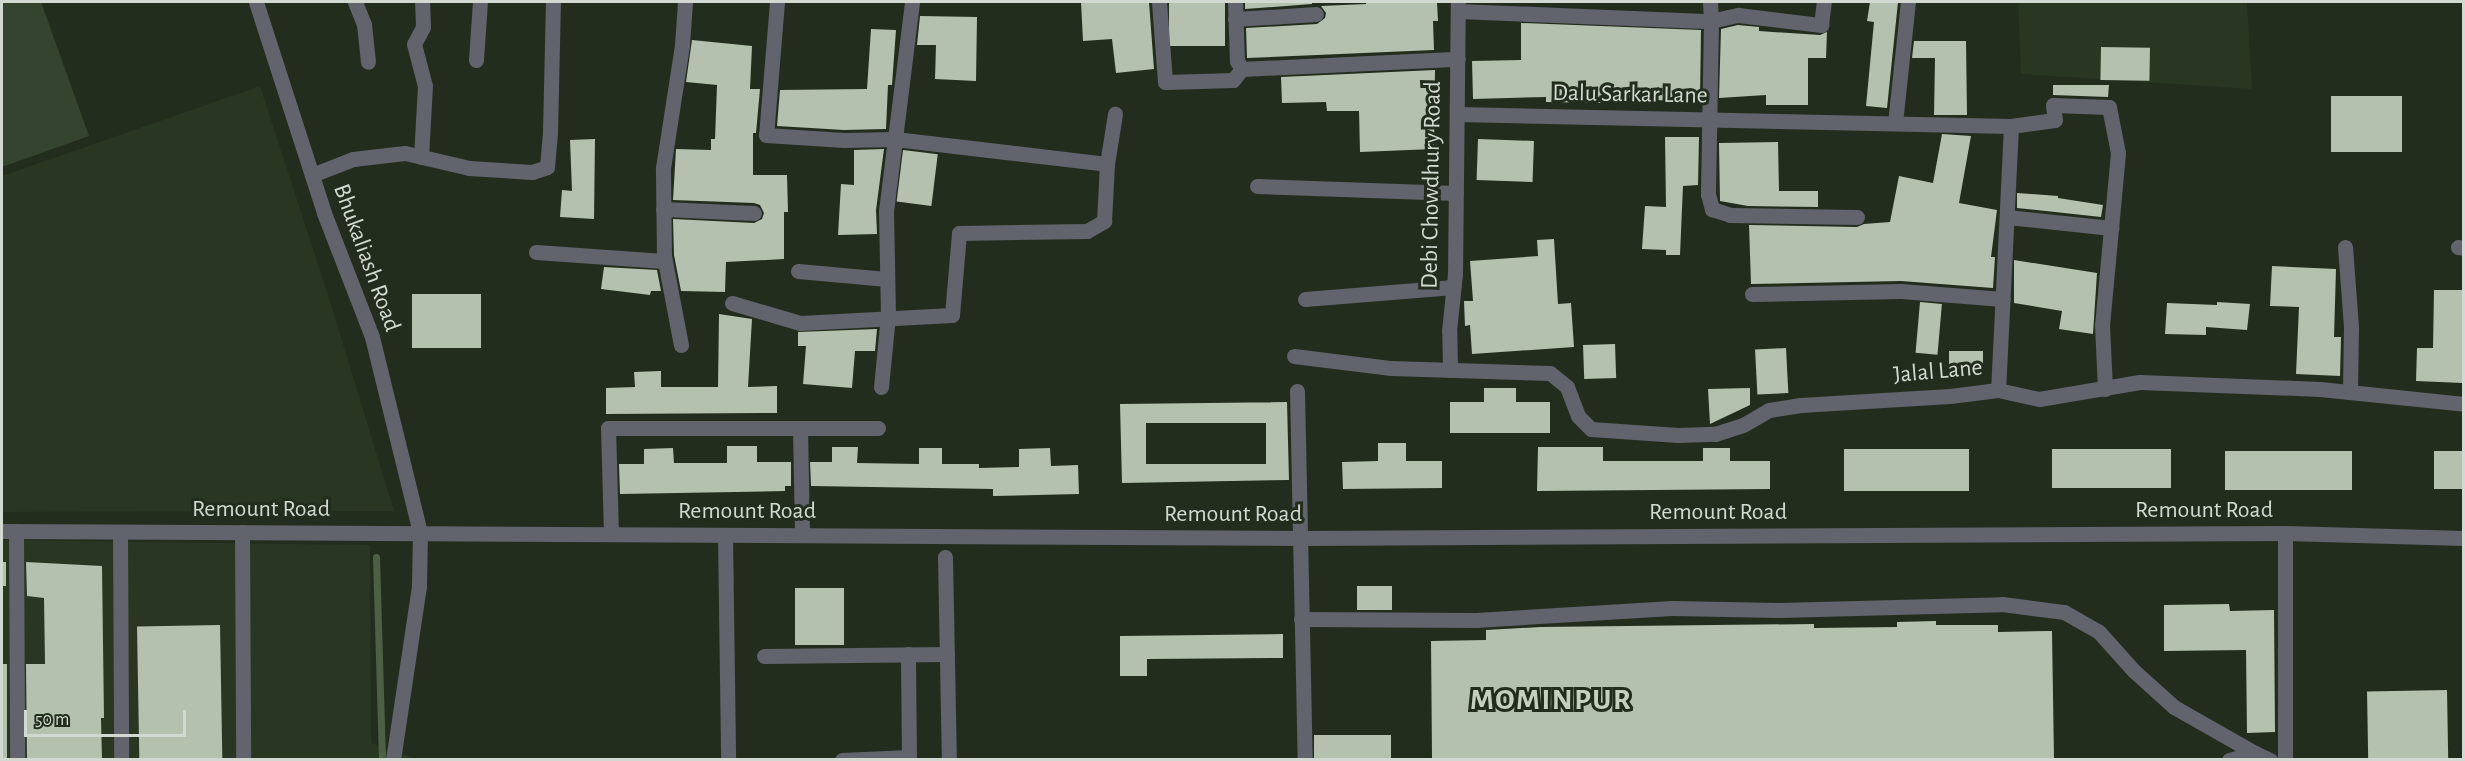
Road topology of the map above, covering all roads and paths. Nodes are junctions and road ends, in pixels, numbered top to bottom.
1 (256, 2) edge
2 (355, 2) edge
3 (422, 2) edge
4 (480, 2) edge
5 (553, 2) edge
6 (685, 2) edge
7 (777, 2) edge
8 (912, 2) edge
9 (1159, 2) edge
10 (1235, 2) edge
11 (1613, 2) edge
12 (1710, 2) edge
13 (1824, 2) edge
14 (1908, 2) edge
15 (1458, 6) edge
16 (1543, 8) edge
17 (1316, 14) dead end
18 (1614, 17) junction
19 (1235, 19) junction
20 (1711, 21) junction
21 (1458, 59) junction
22 (476, 60) dead end
23 (368, 62) dead end
24 (1242, 69) junction
25 (1116, 114) dead end
26 (1457, 114) junction
27 (1711, 120) junction
28 (1895, 123) junction
29 (2011, 126) junction
30 (895, 139) junction
31 (421, 157) junction
32 (1107, 164) junction
33 (312, 175) junction
34 (1257, 186) dead end
35 (1456, 194) junction
36 (663, 209) junction
37 (754, 213) dead end
38 (1857, 217) dead end
39 (2007, 218) junction
40 (2111, 228) junction
41 (2345, 247) dead end
42 (536, 252) dead end
43 (664, 261) junction
44 (798, 271) dead end
45 (887, 279) junction
46 (1454, 287) junction
47 (1752, 294) dead end
48 (1305, 299) dead end
49 (2003, 299) junction
50 (732, 303) dead end
51 (887, 320) junction
52 (681, 345) dead end
53 (1294, 356) dead end
54 (1450, 370) junction
55 (881, 387) dead end
56 (2104, 389) junction
57 (1998, 390) junction
58 (1297, 392) dead end
59 (2350, 392) junction
60 (2463, 404) edge
61 (800, 428) junction
62 (878, 428) dead end
63 (9, 531) edge
64 (120, 532) junction
65 (242, 532) junction
66 (420, 533) junction
67 (2285, 533) junction
68 (611, 534) junction
69 (724, 535) junction
70 (802, 535) junction
71 (1300, 538) junction
72 (2463, 538) edge
73 (945, 557) dead end
74 (1301, 619) junction
75 (908, 654) junction
76 (947, 654) junction
77 (764, 656) dead end
78 (2262, 756) edge
79 (17, 759) edge
80 (121, 759) edge
81 (243, 759) edge
82 (393, 759) edge
83 (728, 759) edge
84 (842, 759) edge
85 (949, 759) edge
86 (1305, 759) edge
87 (2229, 759) edge
88 (2285, 759) edge

1 - 33 street, Bhukaliash Road
2 - 23 street
3 - 31 street
4 - 22 street
5 - 31 street
6 - 36 street
7 - 30 street
8 - 30 street
9 - 24 street
10 - 19 street
11 - 18 street
12 - 20 street
13 - 20 street
14 - 28 street
15 - 16 street
15 - 21 street, Debi Chowdhury Road
16 - 18 street
17 - 19 street
18 - 20 street
19 - 24 street
20 - 27 street
21 - 24 street
21 - 26 street, Debi Chowdhury Road
25 - 32 street
26 - 27 street, Dalu Sarkar Lane
26 - 35 street, Debi Chowdhury Road
27 - 28 street, Dalu Sarkar Lane
27 - 38 street
28 - 29 street, Dalu Sarkar Lane
29 - 39 street
29 - 40 street, Dalu Sarkar Lane
30 - 32 street
30 - 45 street
31 - 33 street
32 - 51 street
33 - 66 street, Bhukaliash Road
34 - 35 street
35 - 46 street, Debi Chowdhury Road
36 - 37 street
36 - 43 street
39 - 40 street
39 - 49 street
40 - 56 street
41 - 59 street
42 - 43 street
43 - 52 street
44 - 45 street
45 - 51 street
46 - 48 street
46 - 54 street, Debi Chowdhury Road
47 - 49 street
49 - 57 street
50 - 51 street
51 - 55 street
53 - 54 street, Jalal Lane
54 - 57 street, Jalal Lane
56 - 57 street, Jalal Lane
56 - 59 street, Jalal Lane
58 - 71 street
59 - 60 street, Jalal Lane
61 - 62 street
61 - 68 street
61 - 70 street
63 - 64 street, Remount Road
63 - 79 street
64 - 65 street, Remount Road
64 - 80 street
65 - 66 street, Remount Road
65 - 81 street
66 - 68 street, Remount Road
66 - 82 street, Bhukaliash Road
67 - 71 street, Remount Road
67 - 72 street, Remount Road
67 - 88 street
68 - 69 street, Remount Road
69 - 70 street, Remount Road
69 - 83 street
70 - 71 street, Remount Road
71 - 74 street
73 - 76 street
74 - 78 street
74 - 86 street
75 - 76 street
75 - 77 street
75 - 84 street
76 - 85 street
78 - 87 street

